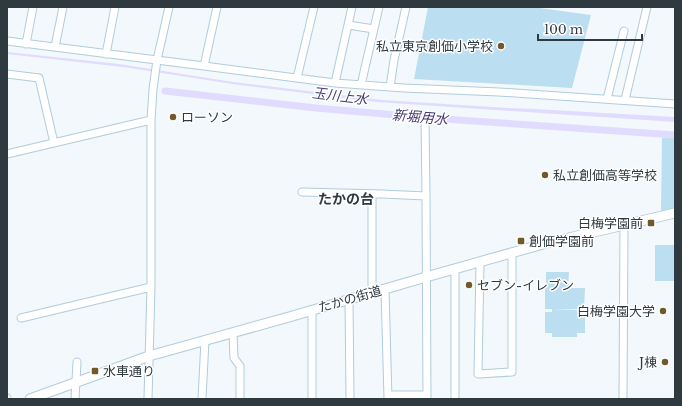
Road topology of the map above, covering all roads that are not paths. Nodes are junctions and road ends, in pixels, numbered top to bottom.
1 (33, 7) edge
2 (63, 7) edge
3 (115, 7) edge
4 (169, 7) edge
5 (217, 7) edge
6 (314, 7) edge
7 (352, 7) edge
8 (379, 7) edge
9 (406, 7) edge
10 (647, 7) edge
11 (348, 25) junction
12 (374, 29) junction
13 (624, 30) dead end
14 (7, 41) edge
15 (26, 44) junction
16 (55, 47) junction
17 (106, 54) junction
18 (157, 60) junction
19 (204, 66) junction
20 (7, 74) edge
21 (297, 78) junction
22 (335, 83) junction
23 (361, 85) junction
24 (390, 88) junction
25 (608, 99) junction
26 (625, 100) junction
27 (675, 104) edge
28 (425, 118) dead end
29 (151, 120) junction
30 (54, 143) junction
31 (7, 154) edge
32 (302, 192) dead end
33 (372, 194) junction
34 (426, 196) junction
35 (675, 213) edge
36 (624, 225) junction
37 (512, 252) junction
38 (480, 262) junction
39 (455, 268) junction
40 (426, 277) junction
41 (151, 287) junction
42 (385, 289) junction
43 (372, 292) junction
44 (349, 300) junction
45 (312, 310) junction
46 (21, 318) dead end
47 (233, 333) junction
48 (205, 340) junction
49 (149, 356) junction
50 (77, 362) dead end
51 (76, 383) junction
52 (388, 397) edge
53 (427, 397) edge
54 (30, 399) edge
55 (76, 399) edge
56 (148, 399) edge
57 (202, 399) edge
58 (240, 399) edge
59 (312, 399) edge
60 (350, 399) edge
61 (455, 399) edge
62 (623, 399) edge

1 - 15 street
2 - 16 street
3 - 17 street
4 - 18 street
5 - 19 street
6 - 21 street
7 - 11 street
8 - 12 street
9 - 24 street
10 - 26 street
11 - 12 street
11 - 22 street
12 - 23 street
13 - 25 street
14 - 15 street
15 - 16 street
16 - 17 street
17 - 18 street
18 - 19 street
18 - 29 street
19 - 21 street
20 - 30 street
21 - 22 street
22 - 23 street
23 - 24 street
24 - 25 street
25 - 26 street
26 - 27 street
28 - 34 street
29 - 30 street
29 - 41 street
30 - 31 street
32 - 33 street
33 - 34 street
33 - 43 street
34 - 40 street
35 - 36 street, たかの街道
36 - 37 street, たかの街道
36 - 62 street
37 - 38 street, たかの街道
37 - 38 street
38 - 39 street, たかの街道
39 - 40 street, たかの街道
39 - 61 street
40 - 42 street, たかの街道
40 - 53 street
41 - 46 street
41 - 49 street
42 - 43 street, たかの街道
42 - 52 street
43 - 44 street, たかの街道
44 - 45 street, たかの街道
44 - 60 street
45 - 47 street, たかの街道
45 - 59 street
47 - 48 street, たかの街道
47 - 58 street
48 - 49 street, たかの街道
48 - 57 street
49 - 51 street, たかの街道
49 - 56 street
50 - 51 street
51 - 54 street, たかの街道
51 - 55 street
52 - 53 street

